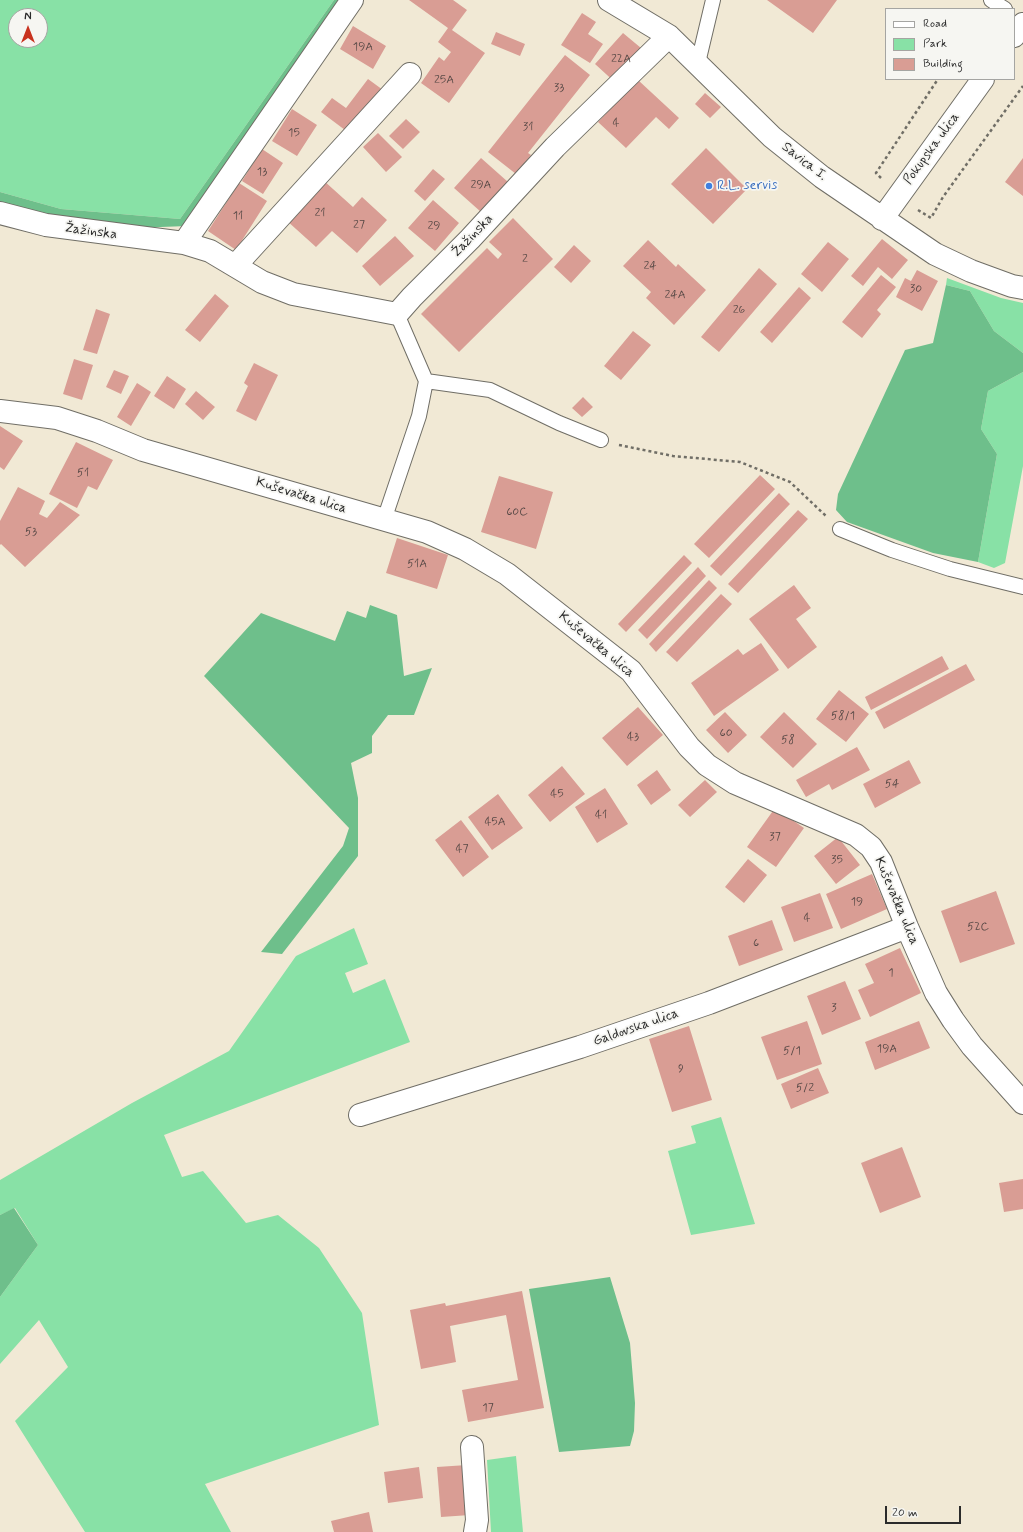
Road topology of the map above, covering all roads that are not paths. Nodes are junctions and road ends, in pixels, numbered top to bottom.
1 (352, 0) edge
2 (609, 0) edge
3 (713, 0) edge
4 (991, 0) edge
5 (1003, 8) edge
6 (1015, 16) edge
7 (1023, 22) edge
8 (1015, 34) edge
9 (669, 36) junction
10 (698, 63) junction
11 (410, 74) dead end
12 (982, 80) edge
13 (0, 213) edge
14 (882, 219) junction
15 (184, 243) junction
16 (235, 266) junction
17 (1023, 288) edge
18 (397, 314) junction
19 (426, 381) junction
20 (0, 411) edge
21 (602, 440) road end
22 (384, 520) junction
23 (840, 530) road end
24 (1023, 587) edge
25 (907, 927) junction
26 (1023, 1103) edge
27 (360, 1115) dead end
28 (472, 1447) dead end
29 (475, 1532) edge

1 - 15 street
2 - 9 street, Savica I.
3 - 10 lane
4 - 5 lane
6 - 7 lane
7 - 8 street
9 - 10 street, Savica I.
9 - 18 street, Žažinska
10 - 14 street, Savica I.
11 - 16 street
12 - 14 street, Pokupska ulica
13 - 15 street, Žažinska
14 - 17 street, Savica I.
15 - 16 street, Žažinska
16 - 18 street, Žažinska
18 - 19 lane
19 - 21 lane
19 - 22 lane
20 - 22 street, Kuševačka ulica
22 - 25 street, Kuševačka ulica
23 - 24 lane
25 - 26 street, Kuševačka ulica
25 - 27 street, Galdovska ulica
28 - 29 street

